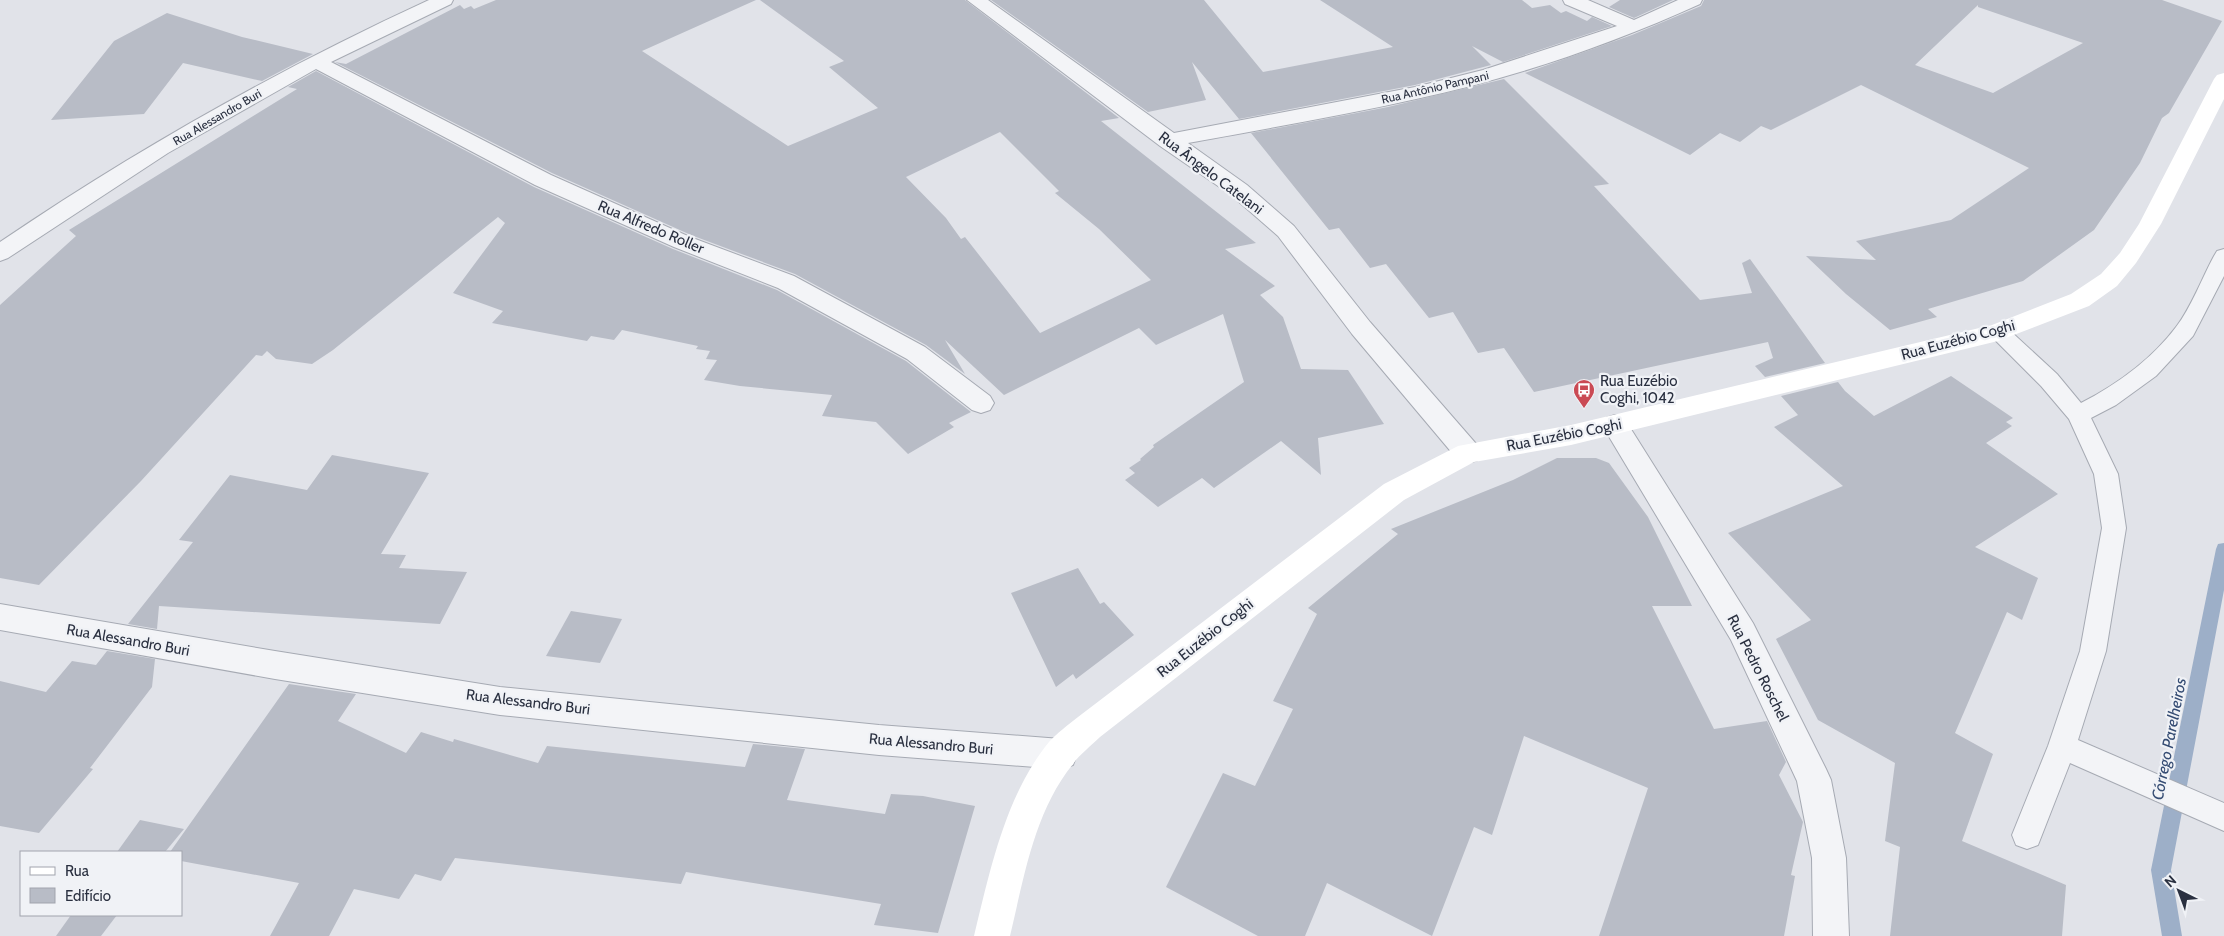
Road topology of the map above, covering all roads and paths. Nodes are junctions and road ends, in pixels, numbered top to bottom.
1 (444, 0) edge
2 (976, 0) edge
3 (1572, 0) edge
4 (1693, 0) edge
5 (1634, 27) junction
6 (315, 61) junction
7 (2224, 79) edge
8 (1168, 140) junction
9 (0, 253) edge
10 (2224, 256) edge
11 (1998, 332) junction
12 (981, 404) dead end
13 (2078, 415) junction
14 (1615, 425) junction
15 (1468, 453) junction
16 (0, 617) edge
17 (2062, 746) junction
18 (1061, 754) junction
19 (2223, 817) edge
20 (2027, 835) dead end
21 (992, 936) edge
22 (1832, 936) edge

1 - 6 street, Rua Alessandro Buri
2 - 8 street, Rua Ângelo Catelani
3 - 5 street
4 - 5 street, Rua Antônio Pampani
5 - 8 street, Rua Antônio Pampani
6 - 9 street, Rua Alessandro Buri
6 - 12 street, Rua Alfredo Roller
7 - 11 main road, Rua Euzébio Coghi
8 - 15 street, Rua Ângelo Catelani
10 - 13 lane
11 - 13 lane
11 - 14 main road, Rua Euzébio Coghi
13 - 17 lane
14 - 15 main road, Rua Euzébio Coghi
14 - 22 street, Rua Pedro Roschel
15 - 18 main road, Rua Euzébio Coghi
16 - 18 street, Rua Alessandro Buri
17 - 19 lane
17 - 20 lane
18 - 21 main road, Rua Euzébio Coghi

